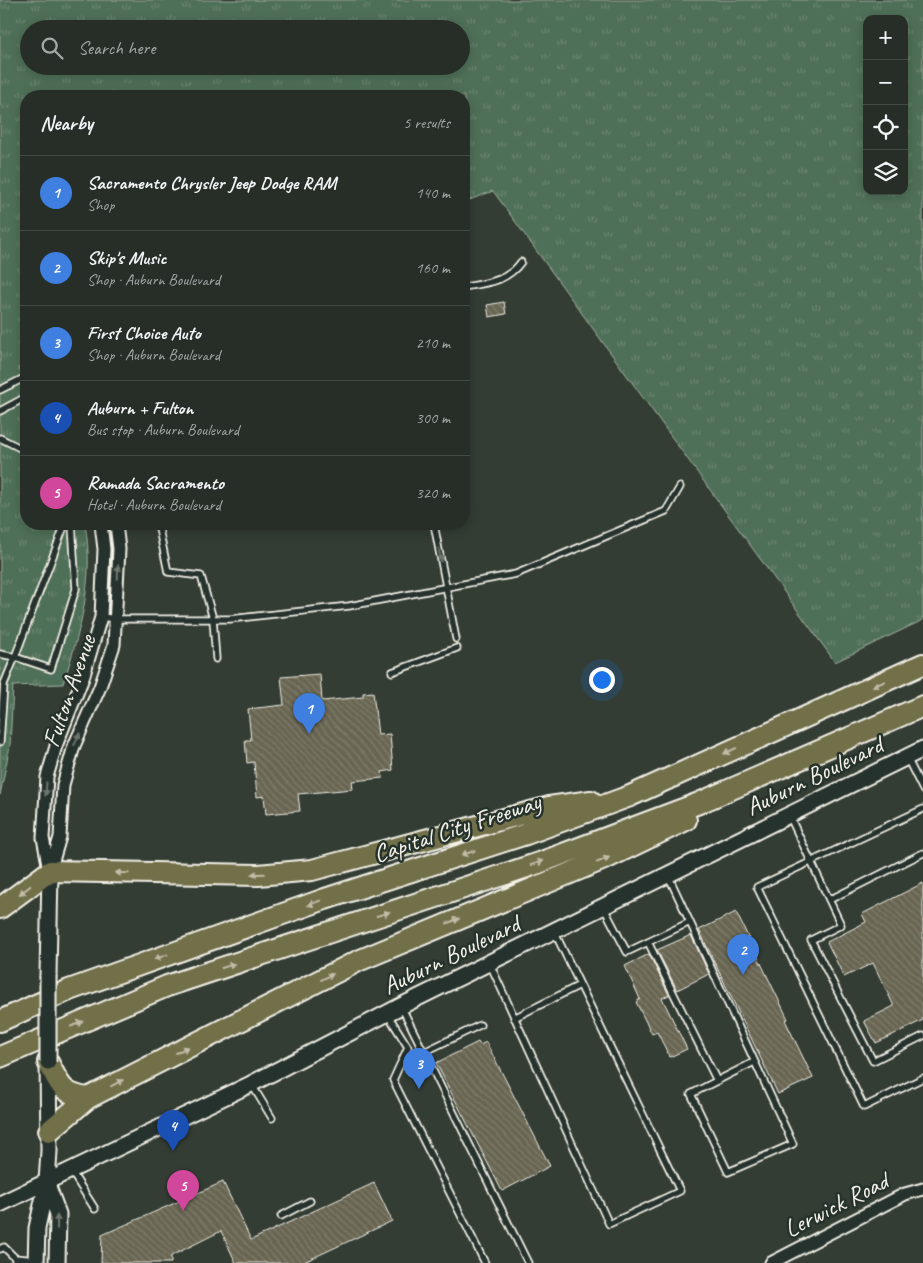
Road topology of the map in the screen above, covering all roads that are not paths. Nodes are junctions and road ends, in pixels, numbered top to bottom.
1 (521, 262) dead end
2 (470, 286) edge
3 (20, 380) edge
4 (0, 390) edge
5 (20, 400) edge
6 (0, 411) edge
7 (0, 438) edge
8 (20, 448) edge
9 (680, 487) dead end
10 (64, 530) edge
11 (72, 530) edge
12 (102, 530) edge
13 (117, 530) edge
14 (159, 530) edge
15 (435, 530) edge
16 (446, 587) junction
17 (101, 617) junction
18 (213, 619) junction
19 (117, 620) junction
20 (456, 639) dead end
21 (458, 648) dead end
22 (0, 654) edge
23 (15, 657) junction
24 (216, 659) dead end
25 (923, 664) edge
26 (392, 672) dead end
27 (923, 706) edge
28 (856, 736) junction
29 (0, 742) edge
30 (923, 748) edge
31 (906, 757) junction
32 (923, 790) edge
33 (630, 796) junction
34 (923, 809) edge
35 (789, 815) junction
36 (923, 853) edge
37 (811, 862) junction
38 (50, 871) junction
39 (668, 875) junction
40 (829, 900) junction
41 (604, 906) junction
42 (0, 908) edge
43 (690, 922) junction
44 (554, 931) junction
45 (648, 942) junction
46 (490, 963) junction
47 (580, 985) junction
48 (401, 1006) junction
49 (387, 1013) junction
50 (514, 1018) junction
51 (0, 1021) edge
52 (480, 1025) dead end
53 (923, 1036) edge
54 (424, 1052) junction
55 (0, 1057) edge
56 (48, 1062) junction
57 (754, 1062) junction
58 (923, 1078) edge
59 (717, 1081) junction
60 (251, 1084) junction
61 (88, 1098) junction
62 (272, 1118) dead end
63 (49, 1131) junction
64 (71, 1171) junction
65 (47, 1182) junction
66 (923, 1189) edge
67 (310, 1201) dead end
68 (0, 1204) edge
69 (95, 1209) dead end
70 (281, 1216) dead end
71 (0, 1249) edge
72 (15, 1261) edge
73 (36, 1262) edge
74 (57, 1263) edge
75 (485, 1263) edge
76 (528, 1263) edge
77 (771, 1263) edge

1 - 2 lane
3 - 4 lane
5 - 6 lane
7 - 8 lane
9 - 16 lane
10 - 23 lane
11 - 23 lane
12 - 17 street, Fulton Avenue
19 -> 13 street, Fulton Avenue
14 - 18 lane
15 -> 16 lane
16 - 18 lane
16 - 20 lane
17 - 19 lane
17 -> 38 street, Fulton Avenue
18 - 19 lane
18 - 24 lane
38 -> 19 street, Fulton Avenue
21 - 26 lane
22 - 23 lane
23 - 29 lane
25 -> 33 highway, Capital City Freeway
27 - 28 highway
55 -> 28 highway
61 -> 28 highway
30 - 31 main road, Auburn Boulevard
31 - 32 lane
31 - 35 main road, Auburn Boulevard
33 -> 38 highway
33 -> 51 highway, Capital City Freeway
34 - 37 lane
35 - 37 lane
35 - 39 main road, Auburn Boulevard
36 - 40 lane
37 - 40 lane
37 - 58 lane
38 -> 42 highway
38 - 56 main road, Fulton Avenue, bridge
39 - 41 main road, Auburn Boulevard
39 - 43 lane
40 - 53 lane
41 - 44 main road, Auburn Boulevard
41 - 45 lane
43 - 45 lane
43 - 57 lane
44 - 46 main road, Auburn Boulevard
44 - 47 lane
45 - 59 lane
46 - 48 main road, Auburn Boulevard
46 - 50 lane
47 - 50 lane
47 - 50 lane
48 - 49 main road, Auburn Boulevard
48 - 54 lane
49 - 60 main road, Auburn Boulevard
49 - 75 lane
52 - 54 lane
54 - 76 lane
56 - 61 highway
56 - 63 main road, Fulton Avenue
57 - 59 lane
57 - 59 lane
60 - 62 lane
60 - 64 main road, Auburn Boulevard
61 - 63 highway
63 - 65 main road, Fulton Avenue
64 - 65 main road, Auburn Boulevard
64 - 69 lane
65 - 68 main road, Auburn Boulevard
65 - 73 main road, Fulton Avenue
74 -> 65 main road, Fulton Avenue
66 - 77 street, Lerwick Road
67 - 70 lane
71 - 72 lane
72 - 73 lane

